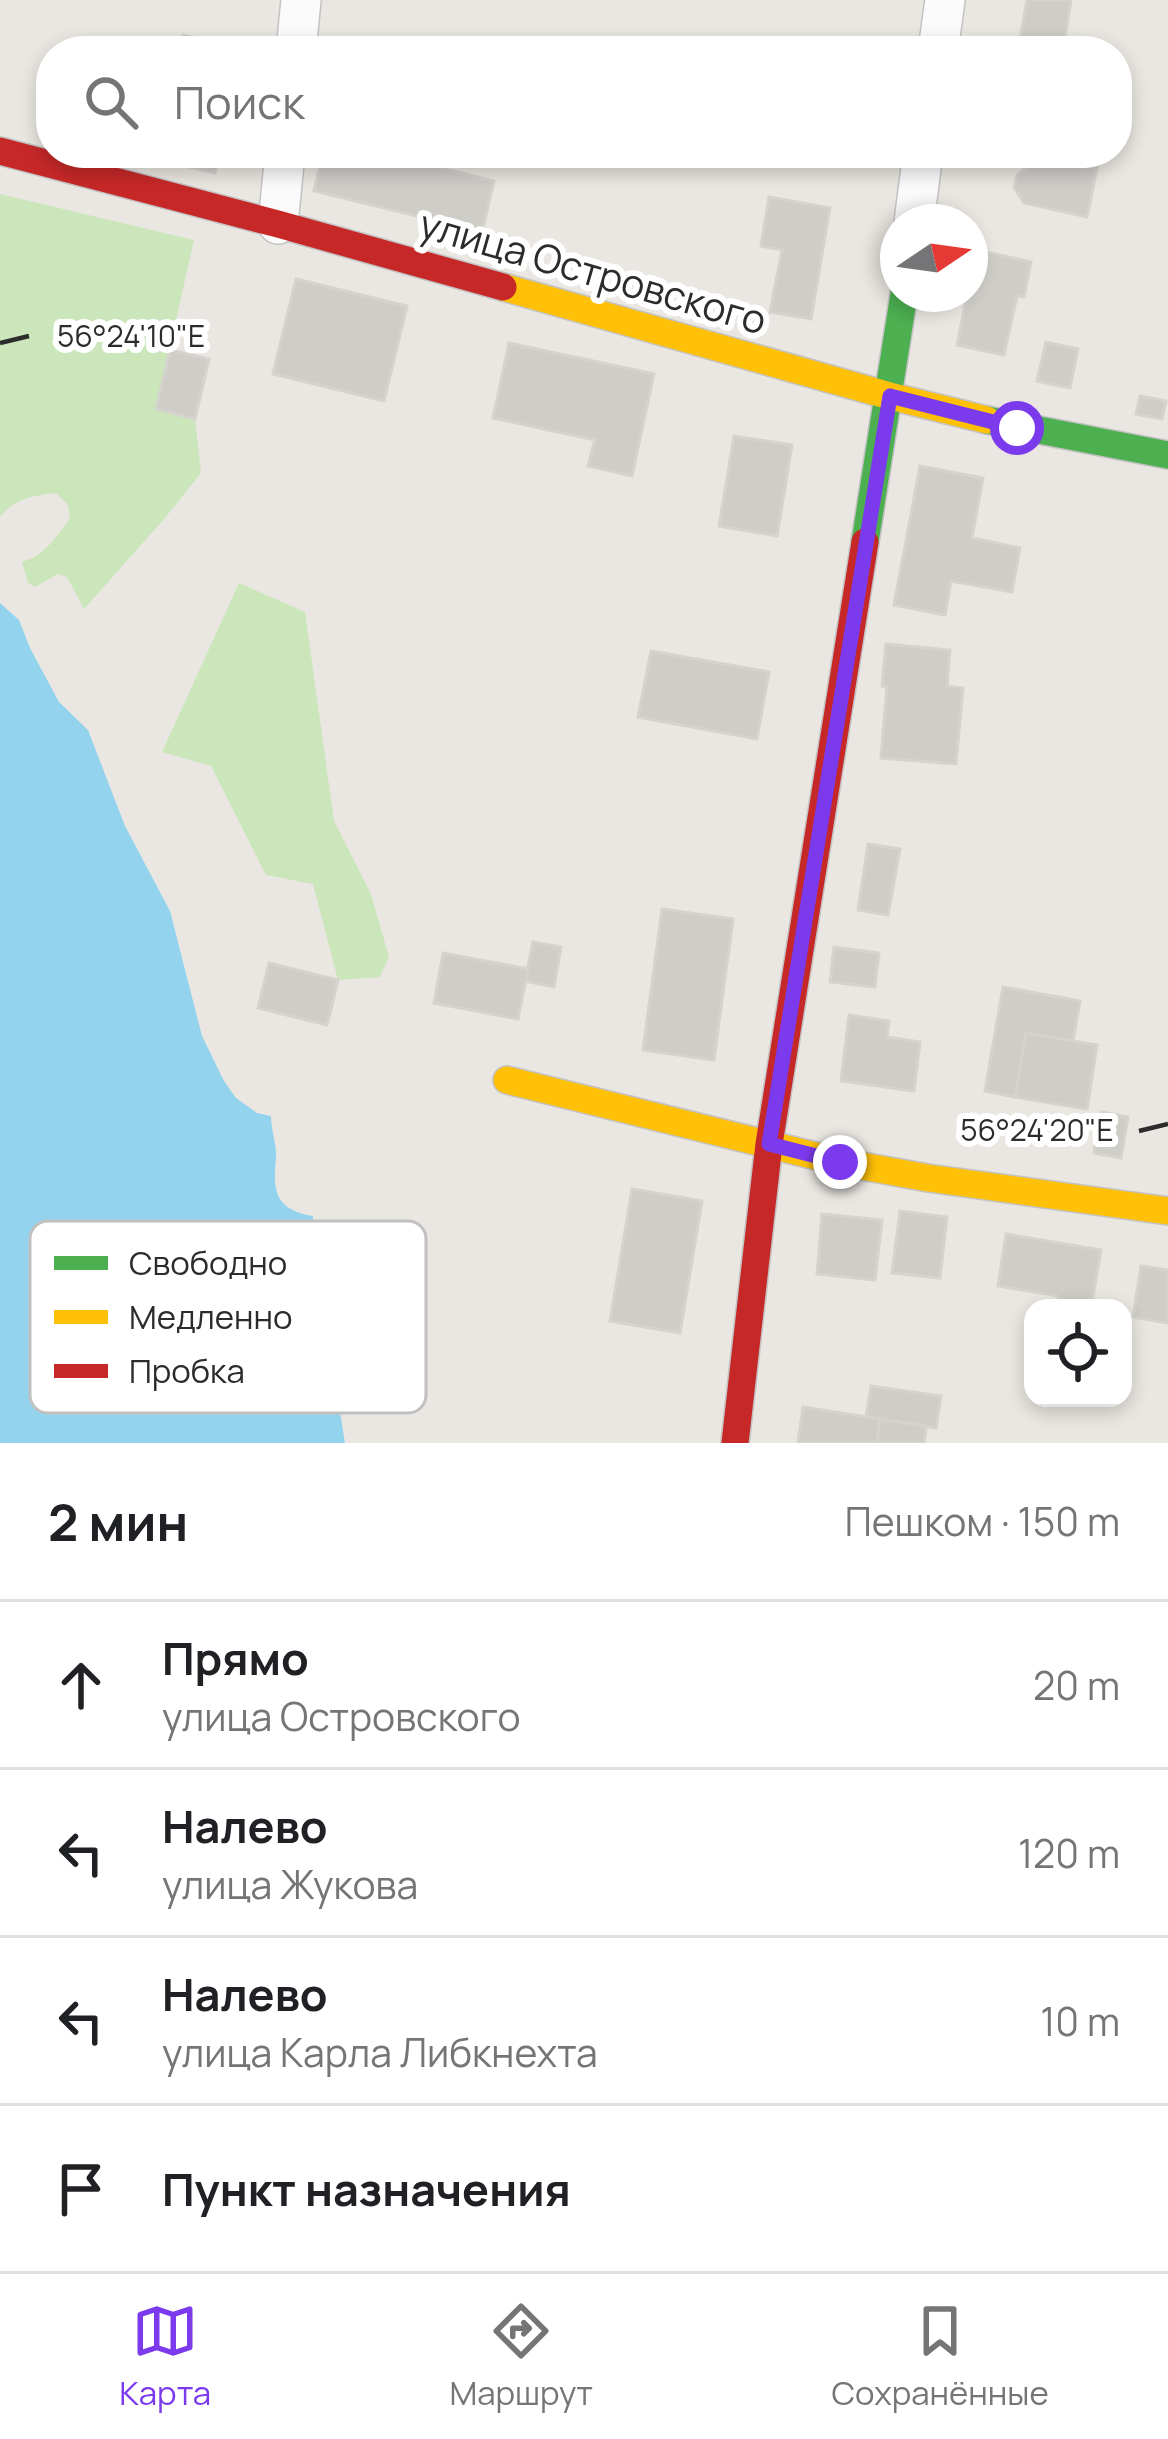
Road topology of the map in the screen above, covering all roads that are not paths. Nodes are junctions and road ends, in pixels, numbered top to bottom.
1 (301, 0) edge
2 (945, 0) edge
3 (297, 36) edge
4 (940, 36) edge
5 (0, 151) edge
6 (36, 160) edge
7 (65, 168) edge
8 (284, 168) edge
9 (921, 168) edge
10 (916, 204) edge
11 (278, 224) junction
12 (902, 312) edge
13 (890, 396) junction
14 (1168, 455) edge
15 (507, 1080) dead end
16 (769, 1144) junction
17 (1168, 1211) edge
18 (735, 1443) edge

1 - 3 street
2 - 4 street
5 - 6 street, улица Островского
7 - 11 street, улица Островского
8 - 11 street
9 - 10 street
11 - 13 street, улица Островского
12 - 13 street
13 - 14 street, улица Островского
13 - 16 street
15 - 16 street
16 - 17 street
16 - 18 street

